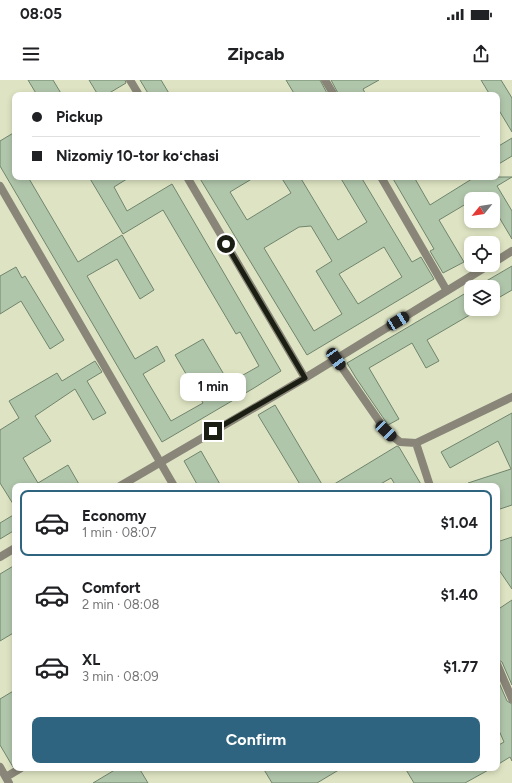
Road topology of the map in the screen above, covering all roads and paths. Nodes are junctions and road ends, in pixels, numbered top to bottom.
1 (130, 80) edge
2 (325, 80) edge
3 (137, 92) edge
4 (332, 92) edge
5 (189, 180) edge
6 (383, 180) edge
7 (0, 186) edge
8 (512, 251) edge
9 (500, 259) edge
10 (478, 272) edge
11 (447, 291) junction
12 (336, 359) junction
13 (305, 378) junction
14 (512, 397) edge
15 (416, 443) junction
16 (160, 462) junction
17 (125, 483) edge
18 (172, 483) edge
19 (429, 483) edge
20 (12, 550) edge
21 (0, 557) edge
22 (500, 671) edge
23 (512, 699) edge
24 (0, 768) edge
25 (18, 771) edge
26 (7, 780) edge

1 - 3 street
2 - 4 street
5 - 13 street
6 - 11 street
7 - 16 street
8 - 9 street
10 - 11 street
11 - 12 street
12 - 13 street
12 - 15 street
13 - 16 street
14 - 15 street
15 - 19 street
16 - 17 street
16 - 18 street
20 - 21 street
22 - 23 street
24 - 26 street
25 - 26 street

